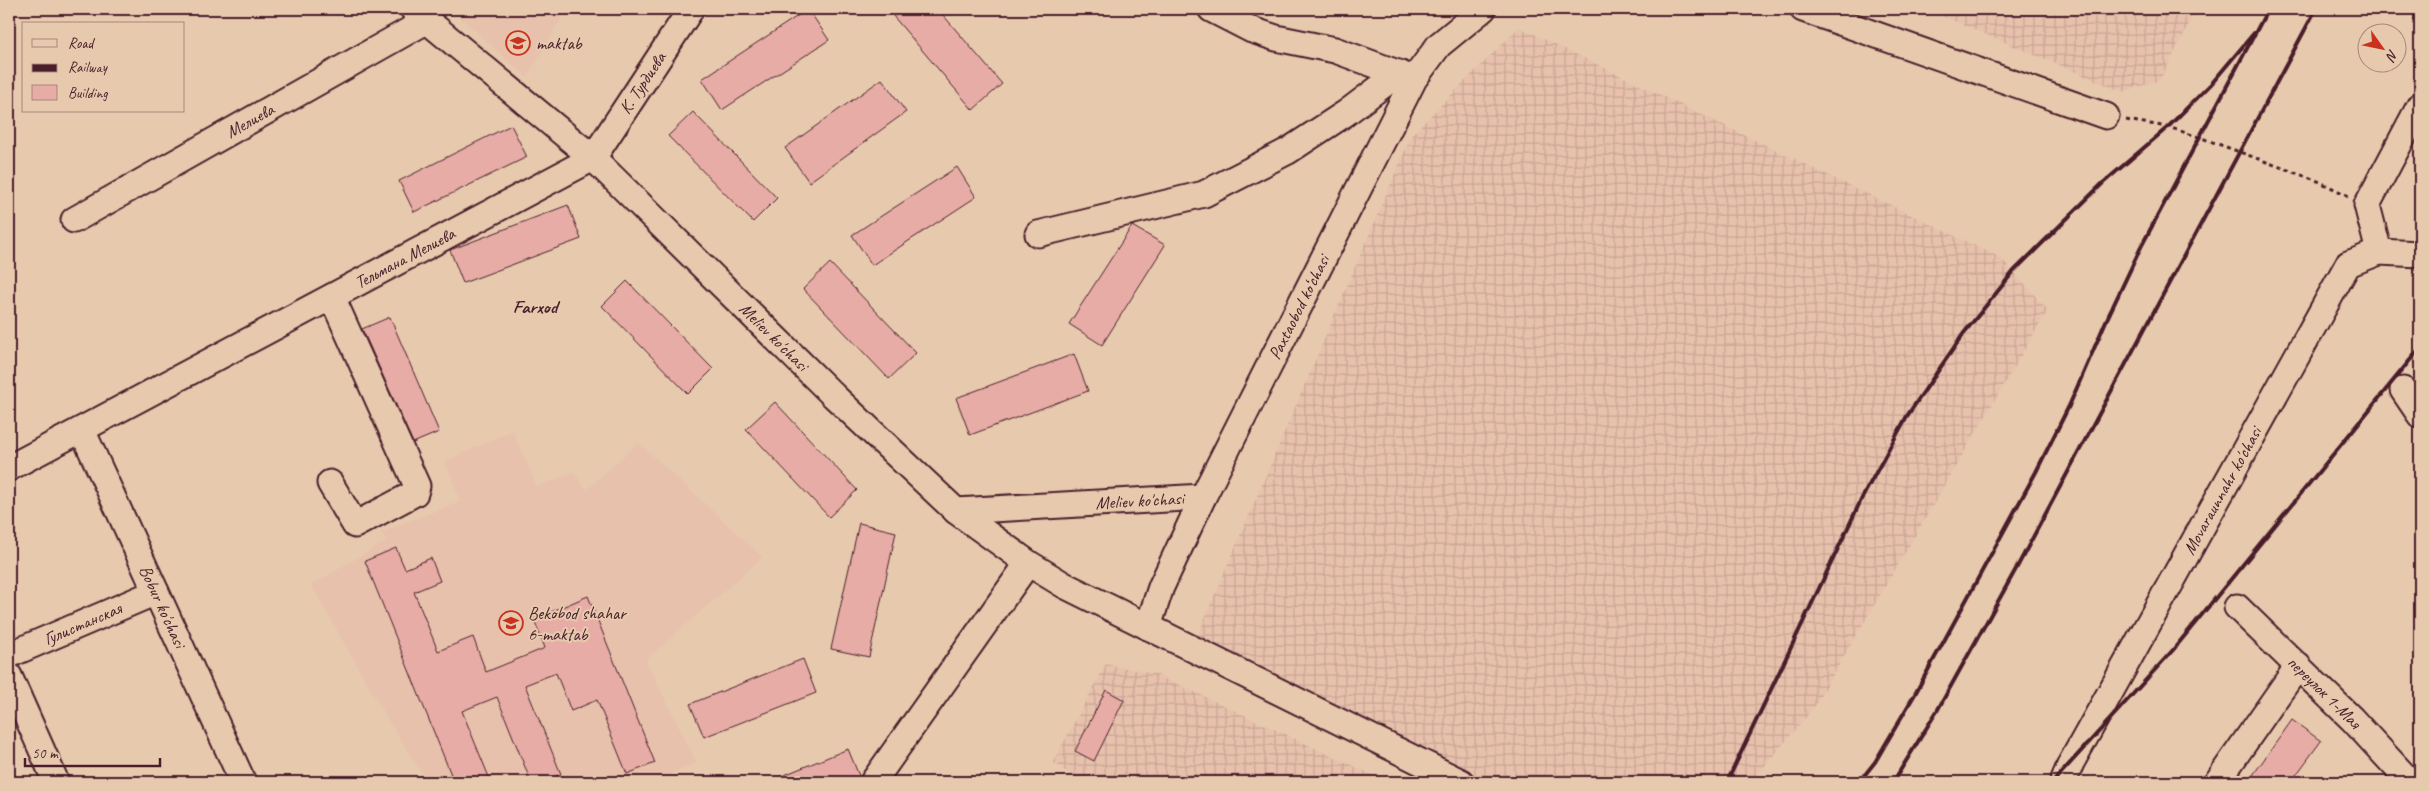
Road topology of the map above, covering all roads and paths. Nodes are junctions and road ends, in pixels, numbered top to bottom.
1 (691, 9) edge
2 (1211, 9) edge
3 (1483, 9) edge
4 (1803, 9) edge
5 (419, 15) edge
6 (1406, 76) junction
7 (2420, 105) edge
8 (2106, 116) joint
9 (594, 158) junction
10 (2367, 205) junction
11 (74, 220) dead end
12 (1038, 234) dead end
13 (2379, 252) junction
14 (2420, 254) edge
15 (332, 297) junction
16 (2403, 390) dead end
17 (2420, 415) edge
18 (82, 430) junction
19 (9, 468) edge
20 (330, 482) dead end
21 (1203, 497) junction
22 (956, 511) junction
23 (1028, 563) junction
24 (156, 592) junction
25 (2236, 607) dead end
26 (1148, 627) junction
27 (9, 655) edge
28 (2298, 666) junction
29 (9, 676) edge
30 (56, 782) edge
31 (243, 782) edge
32 (873, 782) edge
33 (1461, 782) edge
34 (2063, 782) edge
35 (2217, 782) edge
36 (2410, 782) edge

1 - 9 street, К. Турдиева
2 - 6 street
3 - 6 street, Paxtaobod ko‘chasi
4 - 8 street
5 - 9 street
5 - 11 street, Мелиева
6 - 12 street
6 - 21 street, Paxtaobod ko‘chasi
7 - 10 street
8 - 10 path
9 - 15 street, Тельмана Мелиева
9 - 22 street, Meliev ko'chasi
10 - 13 street
13 - 14 street, Movaraunnahr ko'chasi
13 - 34 street, Movaraunnahr ko'chasi
15 - 18 street, Тельмана Мелиева
15 - 20 street
16 - 17 street
18 - 19 street, Тельмана Мелиева
18 - 24 street, Bobur ko'chasi
21 - 22 street, Meliev ko'chasi
21 - 26 street, Paxtaobod ko‘chasi
22 - 23 street, Meliev ko'chasi
23 - 26 street, Meliev ko'chasi
23 - 32 street
24 - 27 street, Гулистанская
24 - 31 street, Bobur ko'chasi
25 - 28 street, переулок 1-Мая
26 - 33 street, Meliev ko'chasi
28 - 35 street
28 - 36 street, переулок 1-Мая
29 - 30 street

